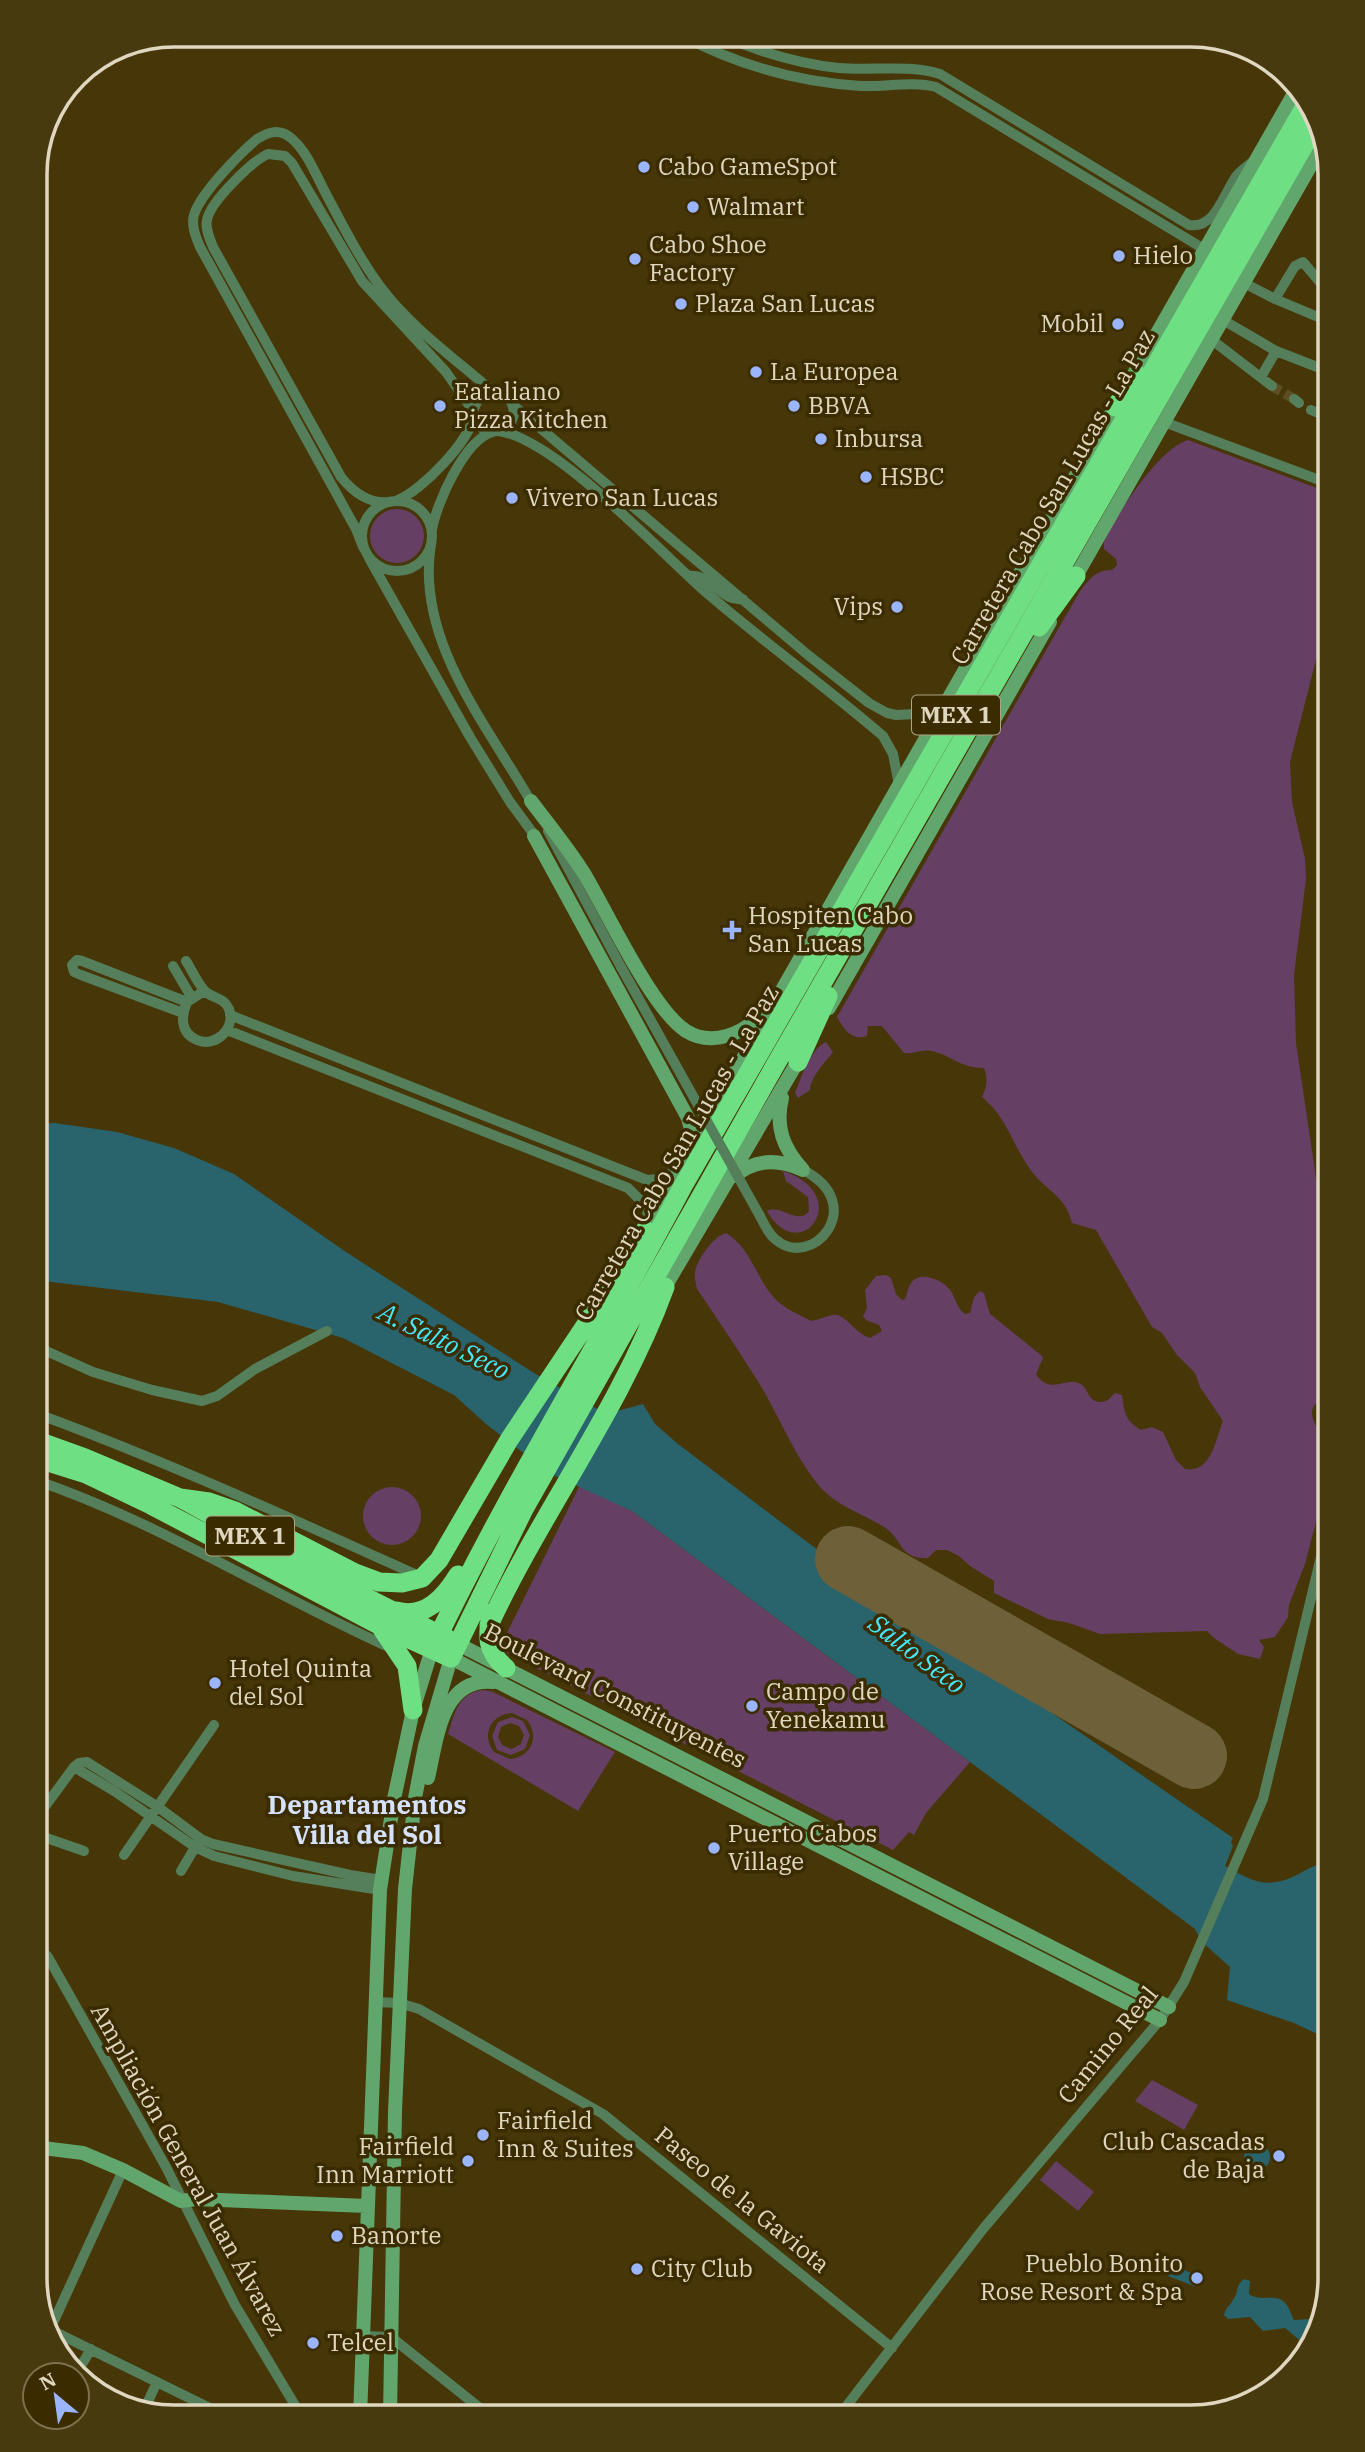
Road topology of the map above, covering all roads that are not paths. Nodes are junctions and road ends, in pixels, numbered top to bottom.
1 (705, 48) edge
2 (752, 48) edge
3 (1291, 98) edge
4 (1302, 113) edge
5 (1311, 134) edge
6 (1313, 140) edge
7 (1258, 156) junction
8 (1317, 162) edge
9 (1289, 170) junction
10 (1201, 256) junction
11 (1318, 280) edge
12 (1244, 283) junction
13 (1195, 299) junction
14 (1275, 299) junction
15 (1318, 317) edge
16 (1223, 320) junction
17 (1212, 340) junction
18 (1276, 351) junction
19 (1318, 367) edge
20 (1261, 377) junction
21 (1272, 386) tunnel mouth
22 (492, 391) junction
23 (513, 405) junction
24 (1115, 407) junction
25 (1311, 410) dead end
26 (473, 413) junction
27 (1318, 413) edge
28 (1164, 422) junction
29 (496, 432) junction
30 (1318, 480) edge
31 (392, 501) junction
32 (431, 540) junction
33 (363, 547) junction
34 (369, 558) junction
35 (688, 576) junction
36 (1076, 576) junction
37 (743, 598) junction
38 (982, 704) junction
39 (944, 705) junction
40 (899, 785) junction
41 (531, 801) junction
42 (534, 836) junction
43 (579, 891) junction
44 (872, 898) junction
45 (186, 961) dead end
46 (173, 966) dead end
47 (206, 993) junction
48 (776, 1000) junction
49 (188, 1004) junction
50 (230, 1015) junction
51 (227, 1030) junction
52 (298, 1042) junction
53 (293, 1058) junction
54 (798, 1062) junction
55 (746, 1080) junction
56 (787, 1082) junction
57 (459, 1107) junction
58 (452, 1119) junction
59 (688, 1153) junction
60 (680, 1167) junction
61 (803, 1170) junction
62 (729, 1182) junction
63 (646, 1227) junction
64 (637, 1274) junction
65 (665, 1287) junction
66 (327, 1331) dead end
67 (617, 1333) junction
68 (47, 1352) edge
69 (47, 1418) edge
70 (47, 1444) edge
71 (47, 1462) edge
72 (47, 1485) edge
73 (180, 1498) junction
74 (498, 1517) junction
75 (511, 1535) junction
76 (1318, 1569) edge
77 (422, 1577) junction
78 (384, 1617) junction
79 (489, 1625) junction
80 (435, 1642) junction
81 (455, 1651) junction
82 (399, 1652) junction
83 (502, 1675) junction
84 (413, 1710) junction
85 (214, 1725) dead end
86 (47, 1803) edge
87 (155, 1812) junction
88 (47, 1838) edge
89 (198, 1843) junction
90 (84, 1851) dead end
91 (124, 1855) dead end
92 (181, 1871) dead end
93 (381, 1885) junction
94 (405, 1889) junction
95 (47, 1956) edge
96 (375, 2002) junction
97 (399, 2003) junction
98 (1169, 2007) junction
99 (1160, 2020) junction
100 (47, 2149) edge
101 (123, 2170) junction
102 (181, 2201) junction
103 (367, 2206) junction
104 (54, 2318) edge
105 (61, 2336) edge
106 (364, 2336) junction
107 (391, 2337) junction
108 (891, 2348) junction
109 (91, 2349) junction
110 (84, 2361) edge
111 (157, 2382) junction
112 (148, 2402) edge
113 (202, 2404) edge
114 (294, 2404) edge
115 (361, 2404) edge
116 (390, 2404) edge
117 (475, 2404) edge
118 (847, 2405) edge

1 - 10 street
2 - 7 street
3 - 7 main road
4 - 13 highway, Carretera Cabo San Lucas - La Paz / MEX 1
5 - 9 highway, Carretera Cabo San Lucas - La Paz / MEX 1
6 - 9 highway
7 - 10 main road
8 - 12 main road
9 - 38 highway, Carretera Cabo San Lucas - La Paz / MEX 1
10 - 24 main road
11 - 14 street
12 - 14 street
12 - 16 main road
13 - 24 highway
13 - 55 highway, Carretera Cabo San Lucas - La Paz / MEX 1
14 - 15 street
16 - 17 main road
16 - 18 street
17 - 20 street
17 - 28 main road
18 - 19 street
18 - 20 street
20 - 21 street
22 - 23 street
22 - 26 street
22 - 33 street
23 - 29 street
23 - 37 street
24 - 39 main road
25 - 27 street
26 - 29 street
26 - 31 street
26 - 31 street
28 - 30 street
28 - 36 main road
29 - 32 street
29 - 35 street
31 - 32 street
31 - 33 street
32 - 34 street
32 - 41 street
33 - 34 street
34 - 42 street
35 - 37 street
35 - 40 street
36 - 38 highway
36 - 54 main road
37 - 39 street
38 - 44 highway, Carretera Cabo San Lucas - La Paz / MEX 1
39 - 40 main road
40 - 48 main road
41 - 43 street
41 - 48 main road
42 - 43 street
42 - 59 main road
43 - 61 street, bridge
44 - 54 highway
44 - 67 highway, Carretera Cabo San Lucas - La Paz / MEX 1
45 - 47 street
46 - 49 street
47 - 49 street
47 - 50 street
48 - 55 highway
48 - 59 main road
49 - 49 street
49 - 51 street
50 - 51 street
50 - 52 street
51 - 53 street
52 - 53 street
52 - 57 street
53 - 58 street
54 - 56 main road
55 - 64 highway, Carretera Cabo San Lucas - La Paz / MEX 1
56 - 61 main road
56 - 62 main road
57 - 58 street
57 - 60 street
58 - 63 street
59 - 60 main road
60 - 63 main road
61 - 62 main road
62 - 65 main road
63 - 64 highway
63 - 77 highway
64 - 67 highway, Carretera Cabo San Lucas - La Paz / MEX 1
65 - 67 highway
65 - 79 highway
66 - 68 street
67 - 74 highway, Carretera Cabo San Lucas - La Paz / MEX 1
67 - 75 highway, Carretera Cabo San Lucas - La Paz / MEX 1
69 - 77 street
70 - 73 highway, Boulevard Constituyentes / MEX 1
71 - 78 highway, Boulevard Constituyentes / MEX 1
72 - 82 street
73 - 77 highway
73 - 78 highway, Boulevard Constituyentes / MEX 1
74 - 78 highway, MEX 1
74 - 80 highway, Carretera Cabo San Lucas - La Paz / MEX 1
75 - 79 highway
75 - 81 highway, Carretera Cabo San Lucas - La Paz / MEX 1
76 - 98 street, Camino Real
78 - 80 highway, Boulevard Constituyentes / MEX 1
78 - 82 highway
79 - 83 highway
80 - 81 highway, Boulevard Constituyentes / MEX 1
80 - 84 main road
81 - 83 main road, Boulevard Constituyentes
81 - 94 main road
82 - 84 highway
83 - 94 main road
83 - 98 main road, Boulevard Constituyentes
83 - 99 main road, Boulevard Constituyentes
84 - 93 main road
85 - 87 street
86 - 87 street
87 - 89 street
87 - 91 street
88 - 90 street
89 - 92 street
89 - 93 street
93 - 96 main road
94 - 97 main road
95 - 102 street, Ampliación General Juan Álvarez
96 - 97 street, Paseo de la Gaviota
96 - 103 main road
97 - 107 main road
97 - 108 street, Paseo de la Gaviota
98 - 99 street, Camino Real
99 - 108 street, Camino Real
100 - 101 main road
101 - 102 main road
101 - 104 street
102 - 103 main road
102 - 114 street, Ampliación General Juan Álvarez
103 - 106 main road
105 - 109 street
106 - 107 street
106 - 115 main road
107 - 116 main road
107 - 117 street
108 - 118 street, Camino Real
109 - 110 street
109 - 111 street
111 - 112 street
111 - 113 street

